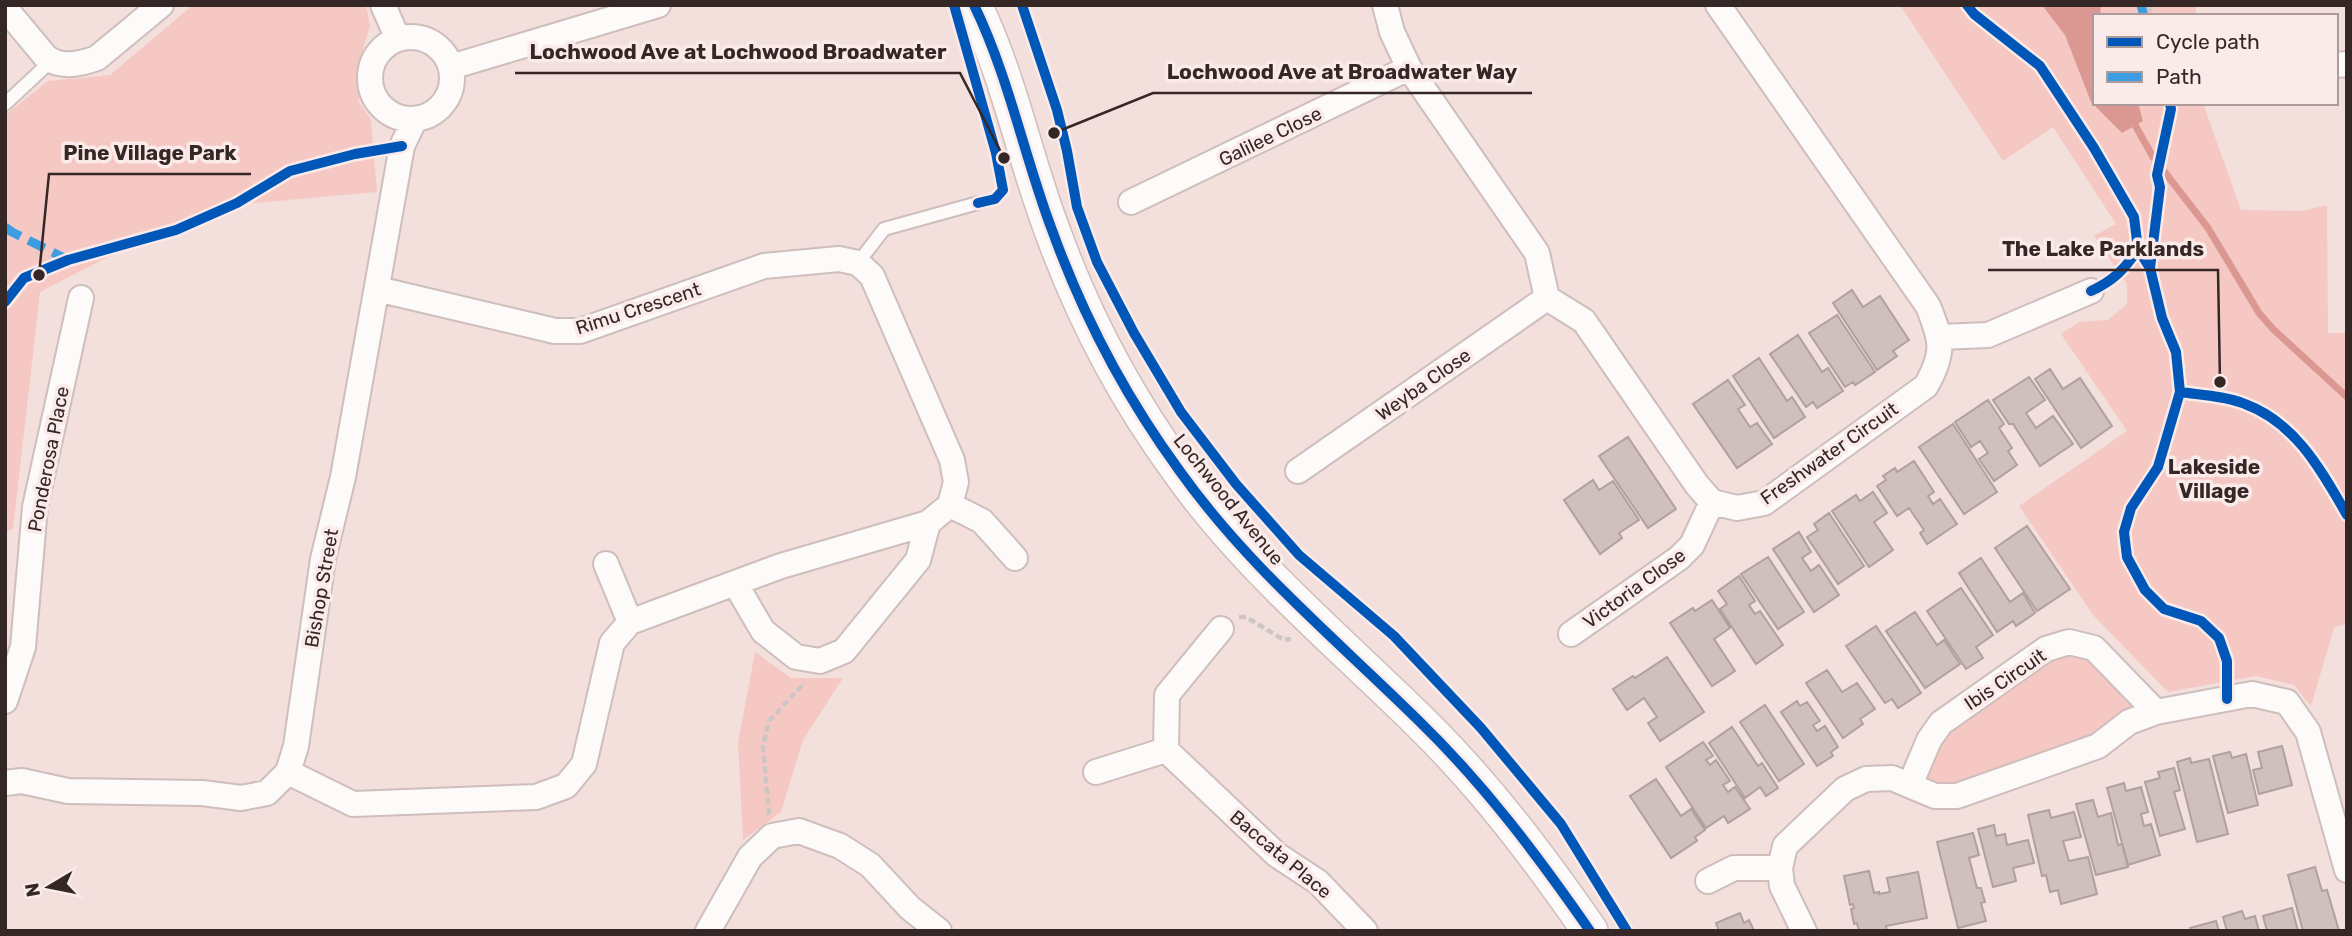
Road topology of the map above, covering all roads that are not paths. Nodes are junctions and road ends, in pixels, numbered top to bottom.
1 (161, 5) edge
2 (383, 5) edge
3 (658, 5) edge
4 (974, 5) edge
5 (990, 5) edge
6 (1385, 5) edge
7 (1718, 5) edge
8 (5, 8) edge
9 (398, 39) junction
10 (992, 43) junction
11 (50, 61) junction
12 (451, 67) junction
13 (1409, 68) junction
14 (5, 104) edge
15 (415, 119) junction
16 (1131, 202) dead end
17 (978, 203) dead end
18 (858, 263) junction
19 (377, 289) junction
20 (2091, 291) dead end
21 (81, 298) dead end
22 (1547, 298) junction
23 (1940, 337) junction
24 (1298, 471) dead end
25 (1712, 502) junction
26 (950, 505) junction
27 (928, 523) junction
28 (1015, 558) dead end
29 (606, 564) dead end
30 (735, 583) junction
31 (630, 621) junction
32 (1221, 629) road end
33 (1571, 634) dead end
34 (5, 701) edge
35 (2156, 712) junction
36 (1166, 750) junction
37 (288, 772) junction
38 (1096, 772) dead end
39 (5, 783) edge
40 (1910, 785) junction
41 (1780, 868) junction
42 (2347, 870) edge
43 (1708, 881) dead end
44 (708, 931) edge
45 (939, 931) edge
46 (1365, 931) edge
47 (1590, 931) edge
48 (1804, 931) edge

1 - 11 street
2 - 9 street
3 - 12 street
4 - 10 street, Lochwood Avenue
5 - 10 street, Lochwood Avenue
6 - 13 street
7 - 23 street
8 - 11 street
9 - 12 street
9 - 15 street
10 - 47 street, Lochwood Avenue
11 - 14 lane
12 - 15 street
13 - 16 street, Galilee Close
13 - 22 street
15 - 19 street, Bishop Street
17 - 18 lane
18 - 19 street, Rimu Crescent
18 - 26 street
19 - 37 street, Bishop Street
20 - 23 street
21 - 34 street, Ponderosa Place
22 - 24 street, Weyba Close
22 - 25 street
23 - 25 street, Freshwater Circuit
25 - 33 street, Victoria Close
26 - 27 street
26 - 28 street
27 - 30 street
27 - 30 street
29 - 31 street
30 - 31 street
31 - 37 street
32 - 36 street
35 - 40 street
35 - 40 street, Ibis Circuit
35 - 42 street
36 - 38 street
36 - 46 street, Baccata Place
37 - 39 street
40 - 41 street
41 - 43 street
41 - 48 street
44 - 45 street

